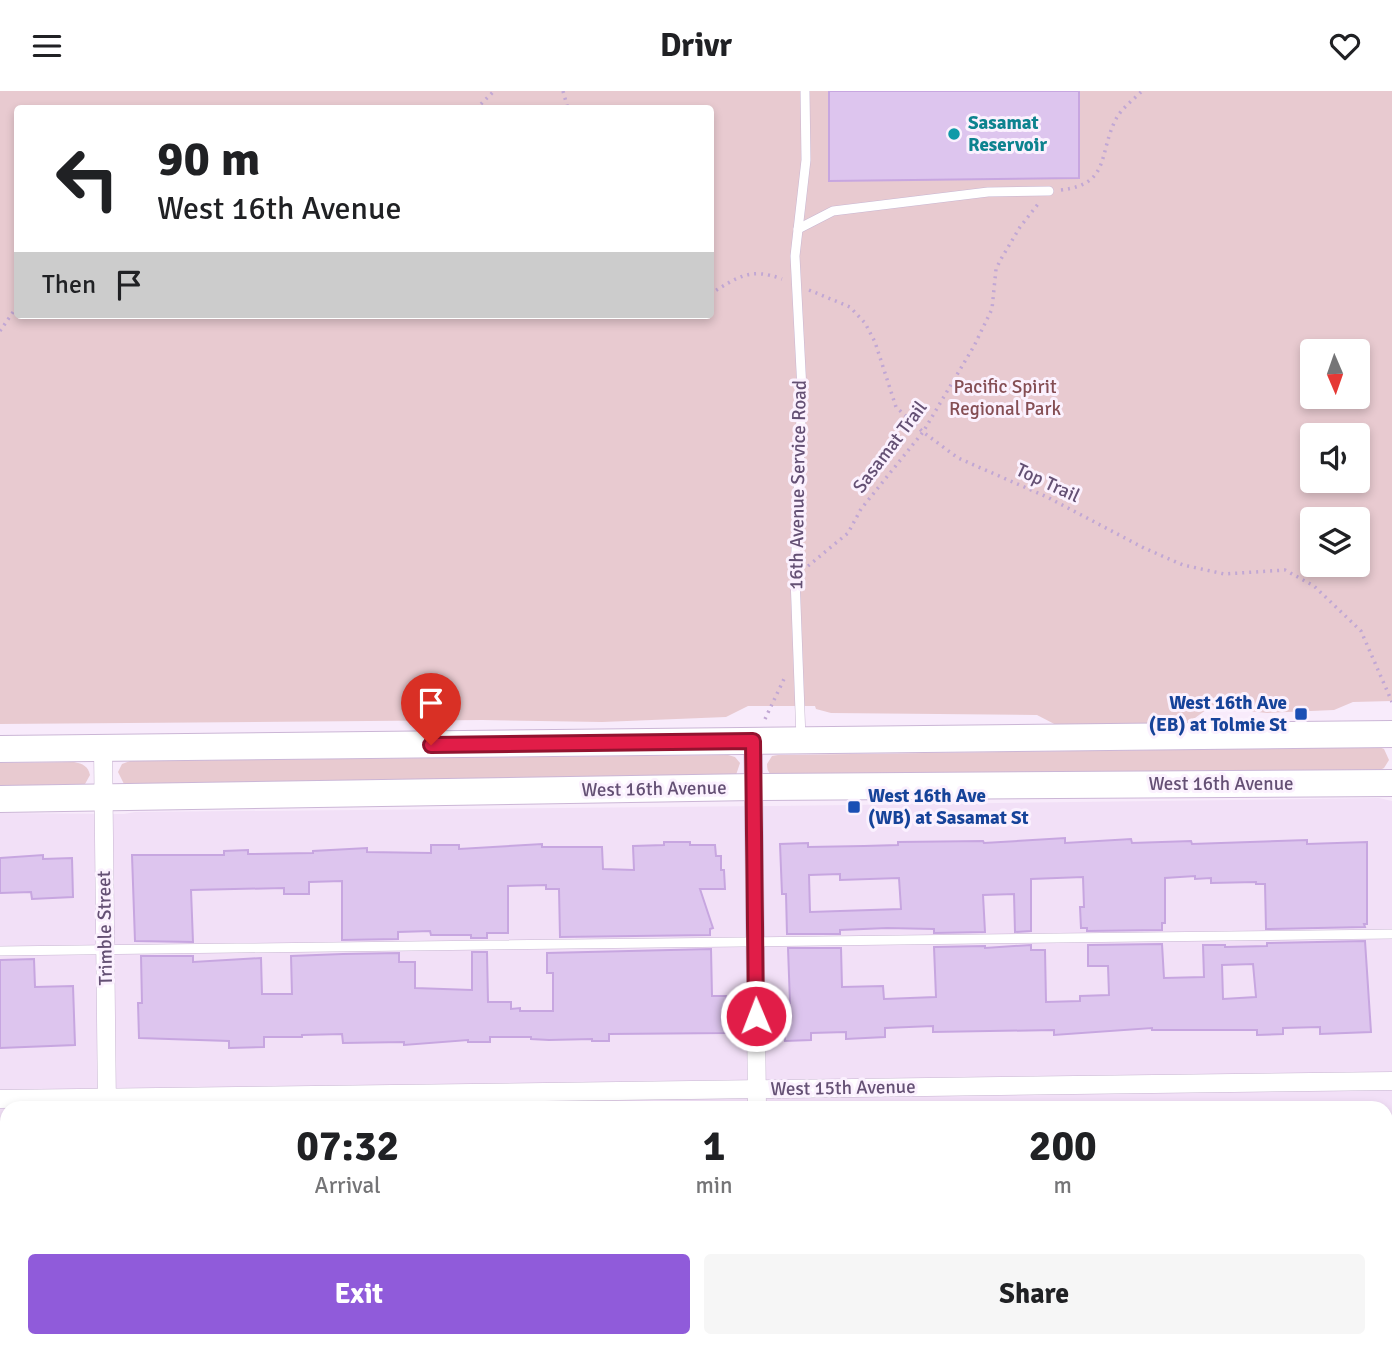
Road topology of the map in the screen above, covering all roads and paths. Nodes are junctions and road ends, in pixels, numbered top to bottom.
1 (494, 91) edge
2 (805, 91) edge
3 (1143, 91) edge
4 (481, 105) edge
5 (1049, 191) junction
6 (798, 229) junction
7 (797, 285) junction
8 (714, 292) edge
9 (14, 311) edge
10 (0, 331) edge
11 (923, 432) junction
12 (795, 577) junction
13 (797, 660) junction
14 (1392, 702) edge
15 (759, 731) junction
16 (1392, 734) edge
17 (801, 741) junction
18 (103, 748) junction
19 (0, 750) edge
20 (1392, 783) edge
21 (754, 787) junction
22 (104, 798) junction
23 (0, 799) edge
24 (1392, 934) edge
25 (755, 941) junction
26 (105, 950) junction
27 (0, 951) edge
28 (1392, 1081) edge
29 (757, 1089) junction
30 (0, 1099) edge
31 (54, 1101) edge
32 (107, 1101) edge
33 (200, 1101) edge
34 (757, 1101) edge

1 - 4 path
2 - 6 lane, 16th Avenue Service Road
3 - 5 path
5 - 6 lane
5 - 11 path, Sasamat Trail
6 - 7 lane, 16th Avenue Service Road
7 - 8 path, Top Trail
7 - 11 path, Top Trail
7 - 12 lane, 16th Avenue Service Road
9 - 10 path
11 - 12 path, Sasamat Trail
11 - 14 path, Top Trail
12 - 13 lane, 16th Avenue Service Road
13 - 15 path
13 - 17 lane, 16th Avenue Service Road
15 - 17 main road
15 - 18 main road
15 - 21 street
16 - 17 main road
18 - 19 main road
18 - 22 street, Trimble Street
20 - 21 main road, West 16th Avenue
21 - 22 main road, West 16th Avenue
21 - 25 street
22 - 23 main road, West 16th Avenue
22 - 26 street, Trimble Street
24 - 25 lane
25 - 26 lane
25 - 29 street
26 - 27 lane
26 - 32 street, Trimble Street
28 - 29 street, West 15th Avenue
29 - 33 street, West 15th Avenue
29 - 34 street
30 - 31 street, West 15th Avenue

